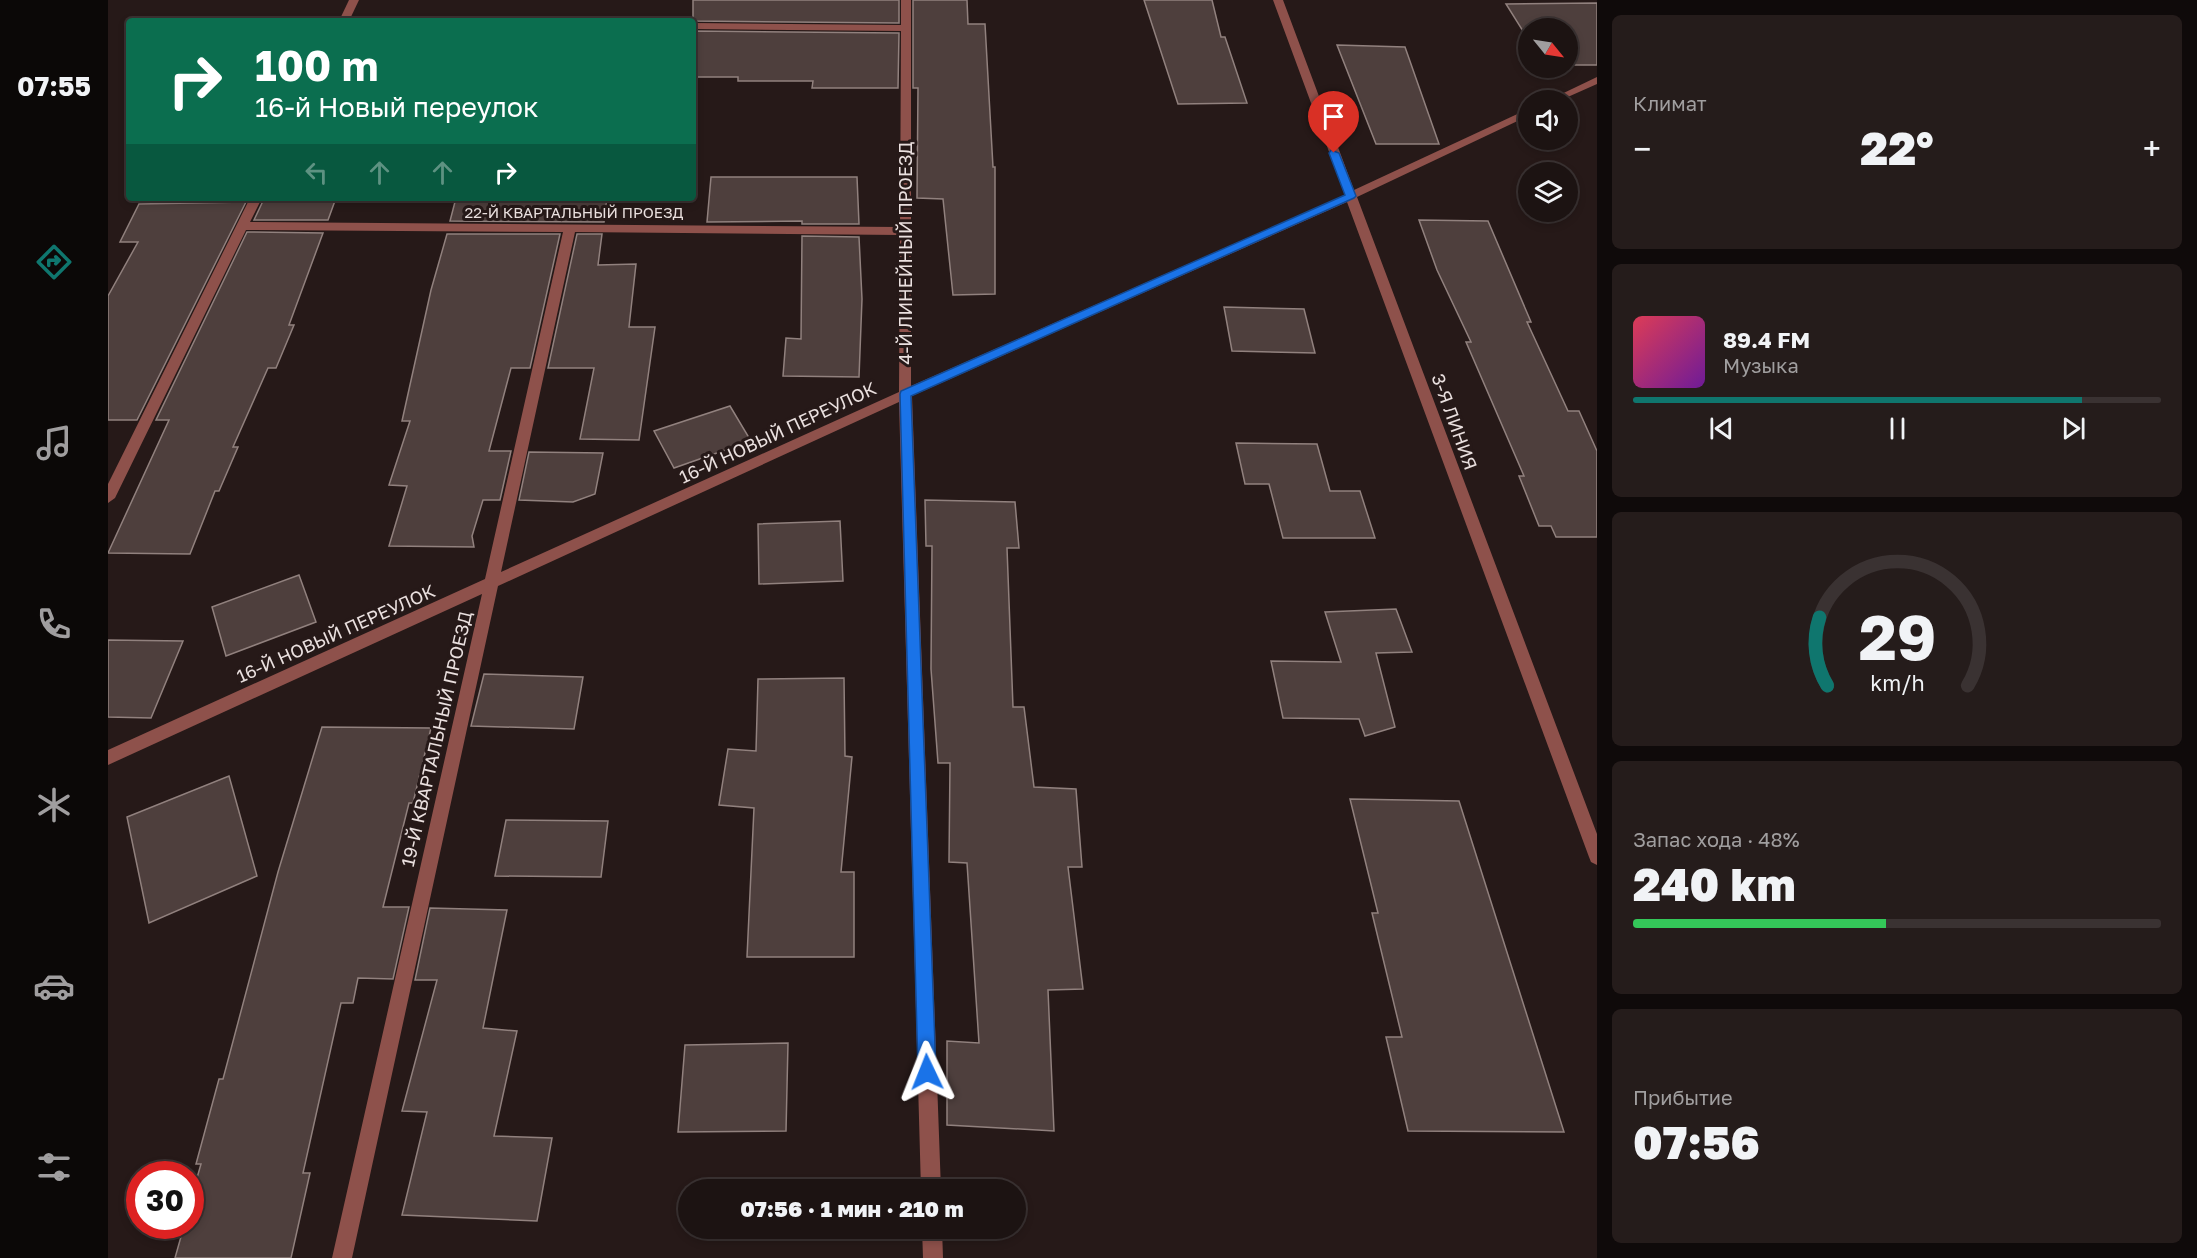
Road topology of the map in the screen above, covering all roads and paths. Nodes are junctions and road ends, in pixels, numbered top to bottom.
1 (354, 0) edge
2 (906, 0) edge
3 (1278, 0) edge
4 (345, 18) edge
5 (696, 26) edge
6 (906, 28) junction
7 (1597, 80) edge
8 (1576, 90) edge
9 (1518, 117) edge
10 (1351, 196) junction
11 (254, 201) edge
12 (242, 226) junction
13 (570, 228) junction
14 (906, 231) junction
15 (905, 394) junction
16 (108, 498) edge
17 (492, 583) junction
18 (108, 758) edge
19 (1589, 812) edge
20 (1597, 857) edge
21 (931, 1179) edge
22 (932, 1239) edge
23 (342, 1258) edge
24 (933, 1258) edge

1 - 4 street
2 - 6 street, 4-Й ЛИНЕЙНЫЙ ПРОЕЗД
3 - 10 street, 3-Я ЛИНИЯ
5 - 6 street
6 - 14 street, 4-Й ЛИНЕЙНЫЙ ПРОЕЗД
7 - 8 street
9 - 10 street, 16-Й НОВЫЙ ПЕРЕУЛОК
10 - 15 street, 16-Й НОВЫЙ ПЕРЕУЛОК
10 - 19 street, 3-Я ЛИНИЯ
11 - 12 street
12 - 13 street, 22-Й КВАРТАЛЬНЫЙ ПРОЕЗД
12 - 16 street
13 - 14 street, 22-Й КВАРТАЛЬНЫЙ ПРОЕЗД
13 - 17 street, 19-Й КВАРТАЛЬНЫЙ ПРОЕЗД
14 - 15 street, 4-Й ЛИНЕЙНЫЙ ПРОЕЗД
15 - 17 street, 16-Й НОВЫЙ ПЕРЕУЛОК
15 - 21 street, 4-Й ЛИНЕЙНЫЙ ПРОЕЗД
17 - 18 street, 16-Й НОВЫЙ ПЕРЕУЛОК
17 - 23 street, 19-Й КВАРТАЛЬНЫЙ ПРОЕЗД
19 - 20 street, 3-Я ЛИНИЯ
22 - 24 street

